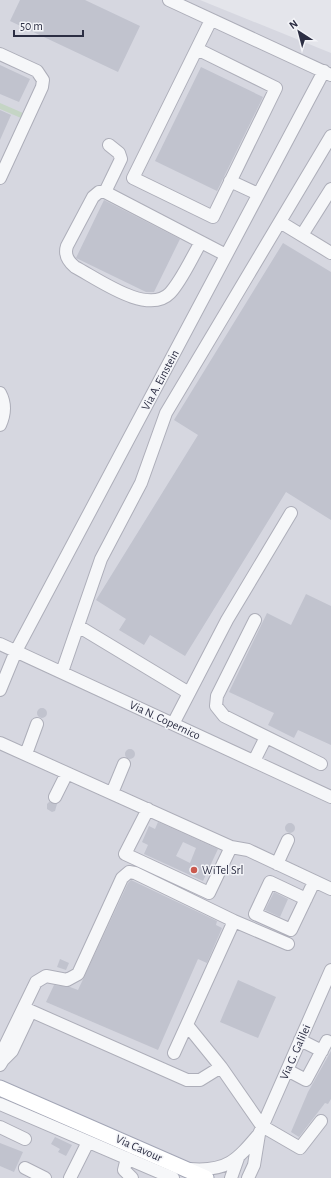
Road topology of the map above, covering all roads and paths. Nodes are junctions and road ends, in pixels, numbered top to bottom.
1 (169, 0) edge
2 (211, 20) junction
3 (197, 49) junction
4 (0, 54) edge
5 (327, 73) edge
6 (331, 136) edge
7 (109, 145) dead end
8 (0, 178) edge
9 (230, 180) junction
10 (331, 189) edge
11 (105, 192) junction
12 (258, 194) junction
13 (280, 222) junction
14 (302, 236) junction
15 (201, 242) junction
16 (331, 254) edge
17 (226, 255) junction
18 (0, 393) edge
19 (0, 425) edge
20 (291, 513) dead end
21 (255, 620) dead end
22 (78, 626) junction
23 (0, 644) edge
24 (16, 651) junction
25 (62, 672) junction
26 (0, 690) edge
27 (189, 692) junction
28 (37, 724) dead end
29 (173, 724) junction
30 (266, 737) junction
31 (0, 742) edge
32 (26, 754) junction
33 (254, 761) junction
34 (124, 764) dead end
35 (322, 764) dead end
36 (67, 773) junction
37 (112, 793) junction
38 (55, 797) dead end
39 (331, 797) edge
40 (148, 809) junction
41 (288, 840) dead end
42 (231, 847) junction
43 (277, 864) junction
44 (314, 882) junction
45 (331, 889) edge
46 (306, 899) dead end
47 (234, 920) junction
48 (288, 944) dead end
49 (331, 970) edge
50 (326, 994) edge
51 (27, 1010) junction
52 (187, 1025) junction
53 (300, 1040) junction
54 (174, 1053) dead end
55 (2, 1063) edge
56 (221, 1067) junction
57 (287, 1070) junction
58 (0, 1088) edge
59 (0, 1104) edge
60 (72, 1118) junction
61 (321, 1121) dead end
62 (0, 1127) edge
63 (261, 1130) junction
64 (66, 1132) junction
65 (25, 1139) dead end
66 (88, 1142) junction
67 (127, 1158) junction
68 (238, 1158) junction
69 (254, 1165) junction
70 (25, 1168) dead end
71 (190, 1174) edge
72 (45, 1178) edge
73 (70, 1178) edge
74 (132, 1178) edge
75 (173, 1178) edge
76 (206, 1178) edge
77 (231, 1178) edge
78 (248, 1178) edge
79 (258, 1178) edge

1 - 2 street
2 - 3 street
2 - 5 street
3 - 9 street
3 - 9 street
4 - 8 street
5 - 12 street, Via A. Einstein
6 - 13 street
7 - 11 street
9 - 12 street
10 - 14 street
11 - 15 street
11 - 15 street
12 - 17 street, Via A. Einstein
13 - 14 street
13 - 22 street
14 - 16 street
15 - 17 street
17 - 24 street, Via A. Einstein
18 - 19 street
20 - 27 street
21 - 30 street
22 - 25 street
22 - 27 street
23 - 24 street, Via N. Copernico
24 - 25 street, Via N. Copernico
24 - 26 street, Via A. Einstein
25 - 29 street, Via N. Copernico
27 - 29 street
28 - 32 street
29 - 33 street, Via N. Copernico
30 - 33 street
30 - 35 street
31 - 32 street
32 - 36 street
33 - 39 street, Via N. Copernico
34 - 37 street
36 - 37 street
36 - 38 street
37 - 40 street
40 - 42 street
40 - 42 street
41 - 43 street
42 - 43 street
43 - 44 street
44 - 45 street
44 - 46 street
47 - 48 street
47 - 51 street
47 - 52 street
49 - 50 street, Via G. Galilei
50 - 53 street, Via G. Galilei
51 - 55 street
51 - 56 street
52 - 54 street
52 - 56 street
53 - 57 street, Via G. Galilei
53 - 57 street
56 - 63 street
57 - 63 street, Via G. Galilei
58 - 60 main road, Via Cavour
59 - 64 street, Via Cavour
60 - 64 street
60 - 71 main road, Via Cavour
61 - 63 street
62 - 65 street
63 - 68 street, Via G. Galilei
63 - 69 street, Via G. Galilei
64 - 66 street, Via Cavour
66 - 67 street, Via Cavour
66 - 73 street
67 - 74 street, Via Cavour
67 - 75 street, Via Cavour
68 - 71 street
68 - 77 street
69 - 78 street
69 - 79 street
70 - 72 street
71 - 76 main road, Via Cavour

